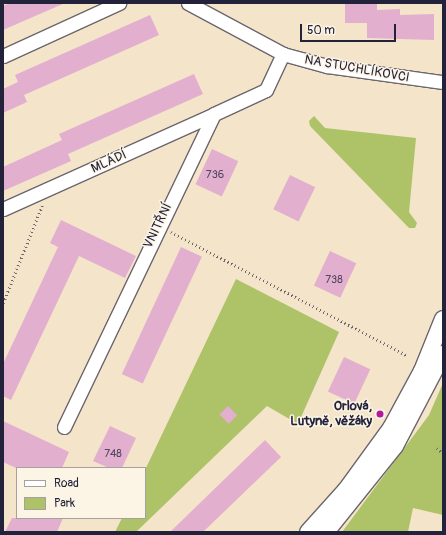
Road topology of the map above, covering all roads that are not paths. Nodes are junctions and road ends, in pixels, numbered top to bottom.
1 (119, 3) edge
2 (188, 3) edge
3 (283, 54) junction
4 (3, 56) edge
5 (443, 82) edge
6 (214, 114) junction
7 (3, 209) edge
8 (443, 319) edge
9 (443, 354) edge
10 (64, 427) dead end
11 (308, 532) edge
12 (326, 532) edge

1 - 4 street
2 - 3 street, NA STUCHLÍKOVCI
3 - 5 street, NA STUCHLÍKOVCI
3 - 6 street
6 - 7 street, MLÁDÍ
6 - 10 street, VNITŘNÍ
8 - 11 street
9 - 12 street

